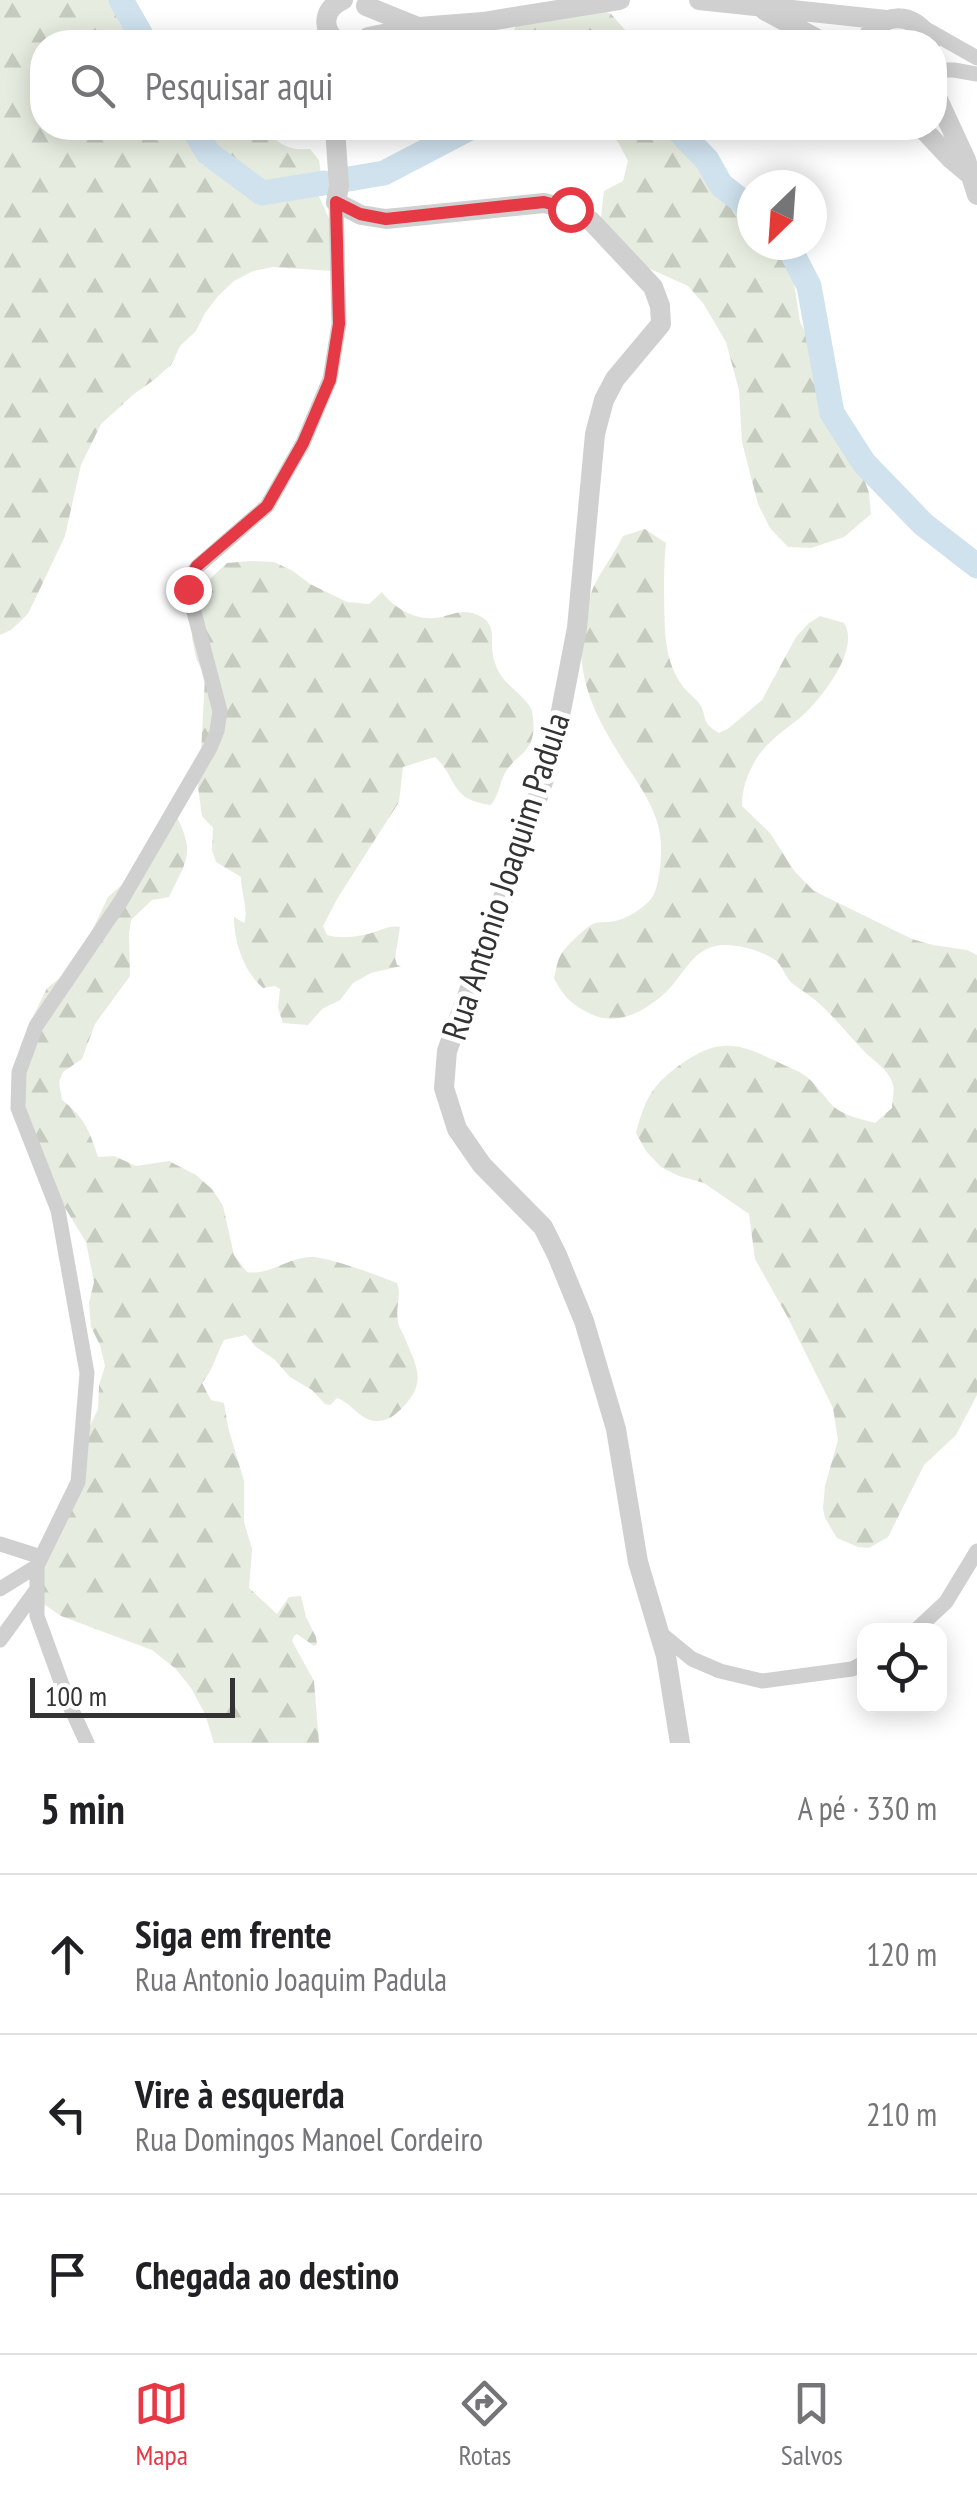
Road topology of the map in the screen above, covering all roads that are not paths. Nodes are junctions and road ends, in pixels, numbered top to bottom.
1 (343, 0) edge
2 (620, 0) edge
3 (699, 0) edge
4 (361, 3) edge
5 (754, 4) junction
6 (886, 20) junction
7 (917, 24) junction
8 (328, 27) edge
9 (420, 27) junction
10 (370, 30) edge
11 (407, 30) edge
12 (802, 30) edge
13 (871, 30) edge
14 (923, 30) edge
15 (928, 30) edge
16 (947, 41) edge
17 (977, 58) edge
18 (947, 70) edge
19 (977, 74) edge
20 (947, 120) edge
21 (336, 140) edge
22 (933, 140) edge
23 (968, 173) junction
24 (977, 195) edge
25 (336, 202) junction
26 (0, 1544) edge
27 (977, 1551) edge
28 (39, 1562) junction
29 (0, 1589) edge
30 (37, 1590) junction
31 (924, 1623) edge
32 (657, 1630) junction
33 (0, 1640) edge
34 (857, 1666) edge
35 (87, 1743) edge
36 (680, 1743) edge

1 - 8 street
2 - 9 street
3 - 5 street
4 - 9 street
4 - 10 street
5 - 6 street
5 - 12 street
6 - 7 street
6 - 13 street
7 - 14 street
7 - 15 street
9 - 11 street
16 - 17 street
18 - 19 street
20 - 23 street
21 - 25 street
22 - 23 street
23 - 24 street
25 - 28 street
25 - 32 street, Rua Antonio Joaquim Padula
26 - 28 street
27 - 31 street
28 - 29 street
28 - 30 street
30 - 33 street
30 - 35 street
32 - 34 street
32 - 36 street, Rua Antonio Joaquim Padula

